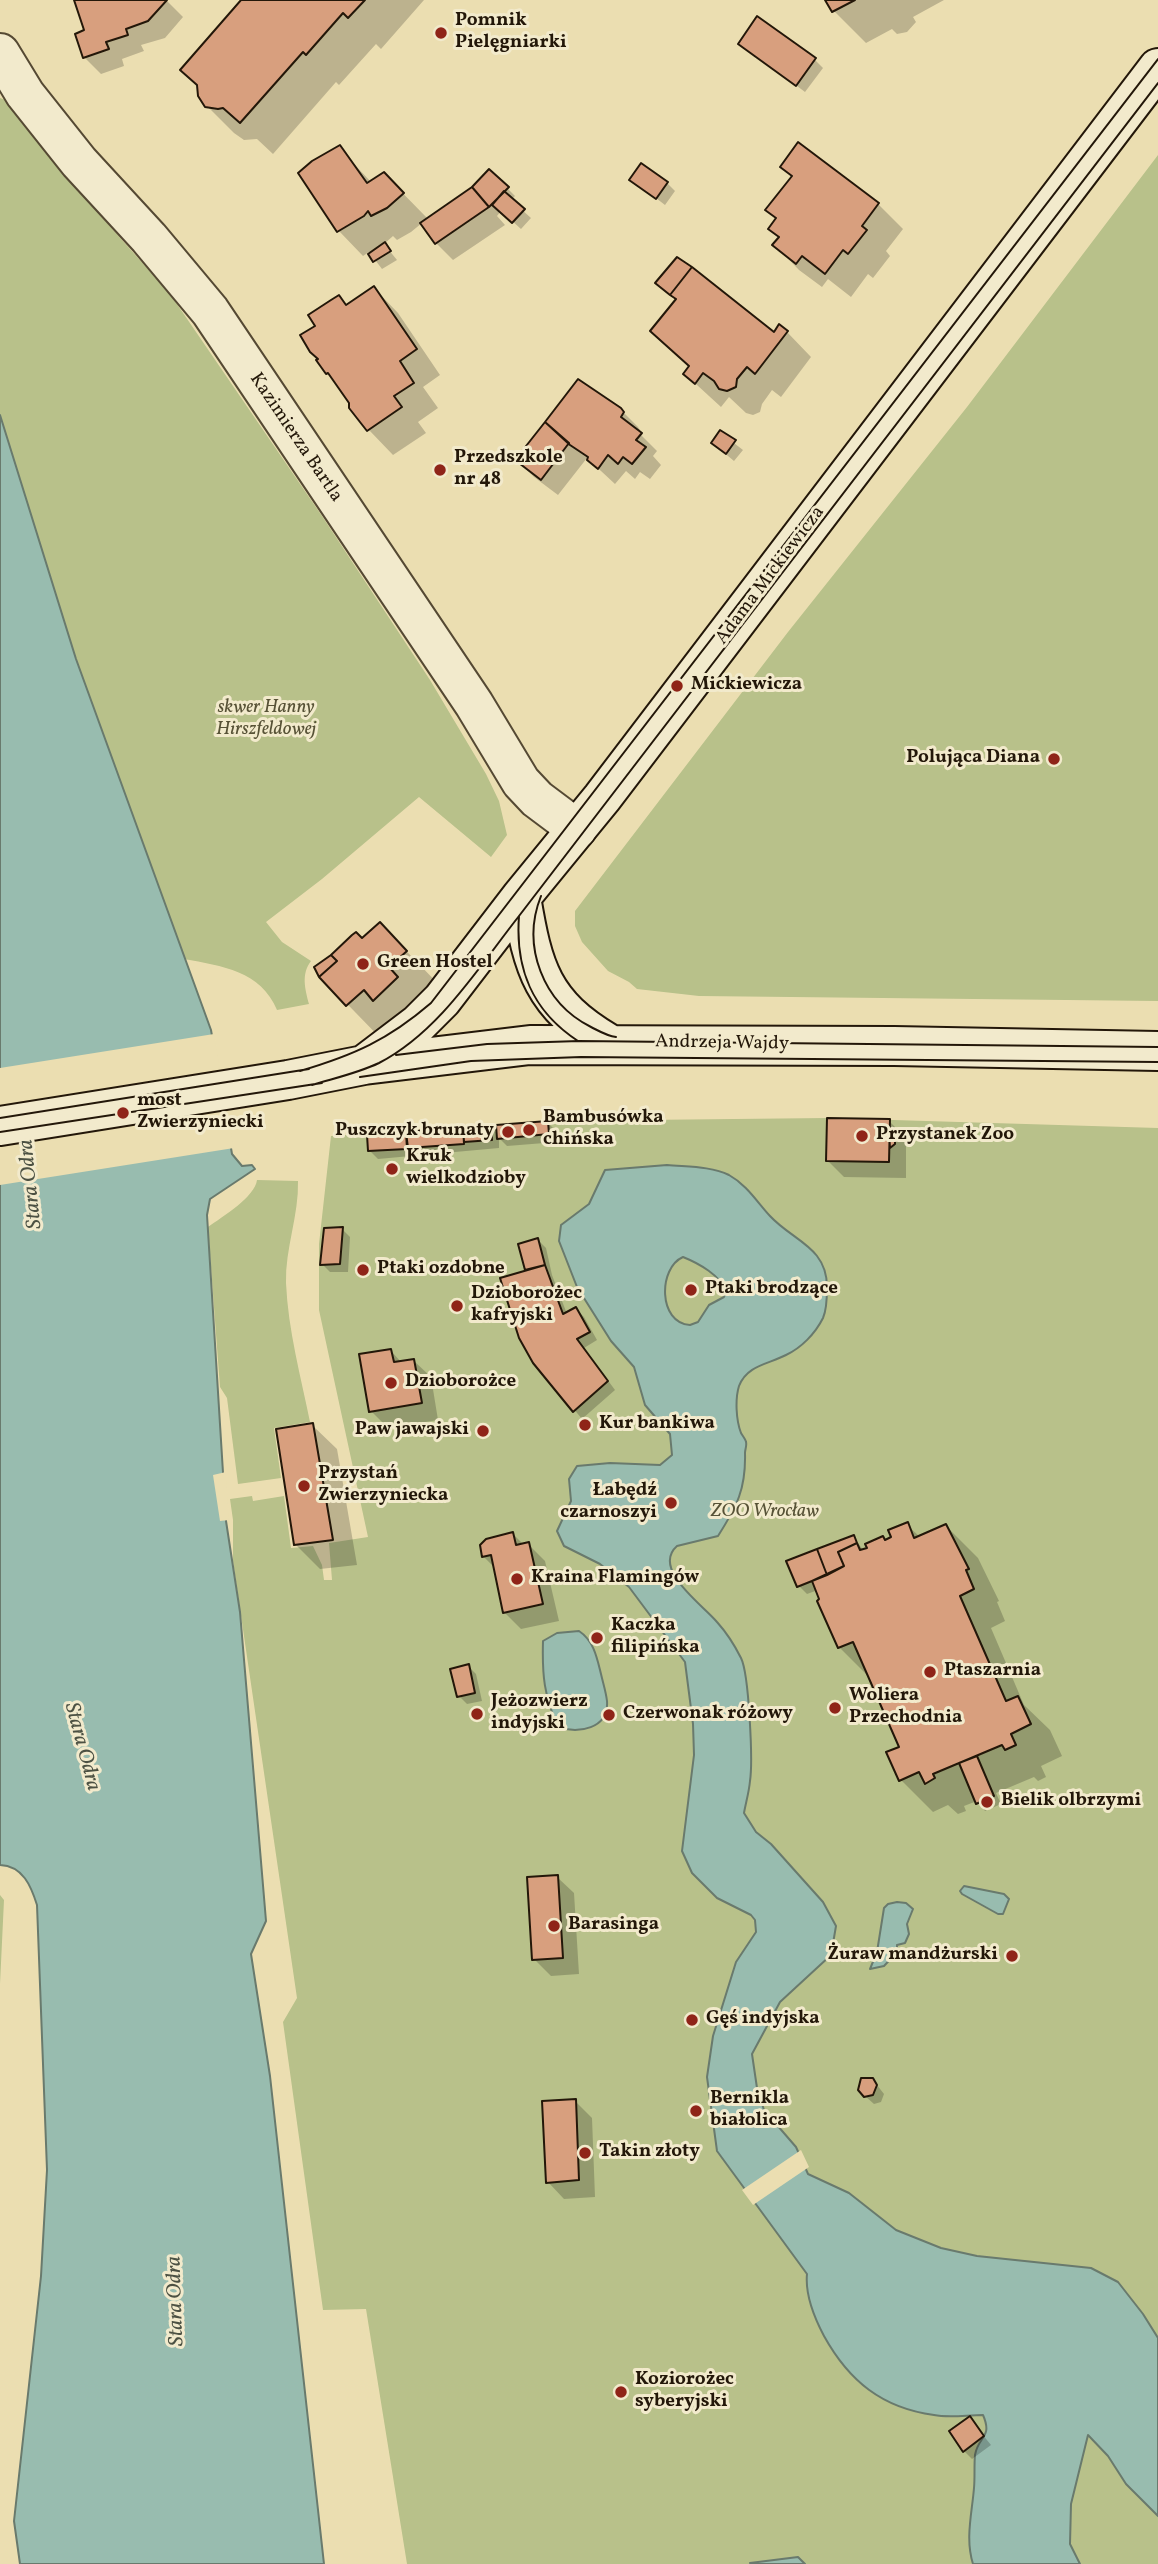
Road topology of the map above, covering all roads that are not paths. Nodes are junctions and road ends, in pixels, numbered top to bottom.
1 (0, 53) edge
2 (1158, 68) edge
3 (577, 830) junction
4 (521, 897) junction
5 (608, 1043) junction
6 (1158, 1051) edge
7 (364, 1065) junction
8 (0, 1126) edge

1 - 3 main road, Kazimierza Bartla
2 - 3 main road, Adama Mickiewicza
3 - 4 main road, Adama Mickiewicza
4 - 5 main road
4 - 7 main road, Adama Mickiewicza
5 - 6 main road, Andrzeja Wajdy
5 - 7 main road, Andrzeja Wajdy
7 - 8 main road, Andrzeja Wajdy

